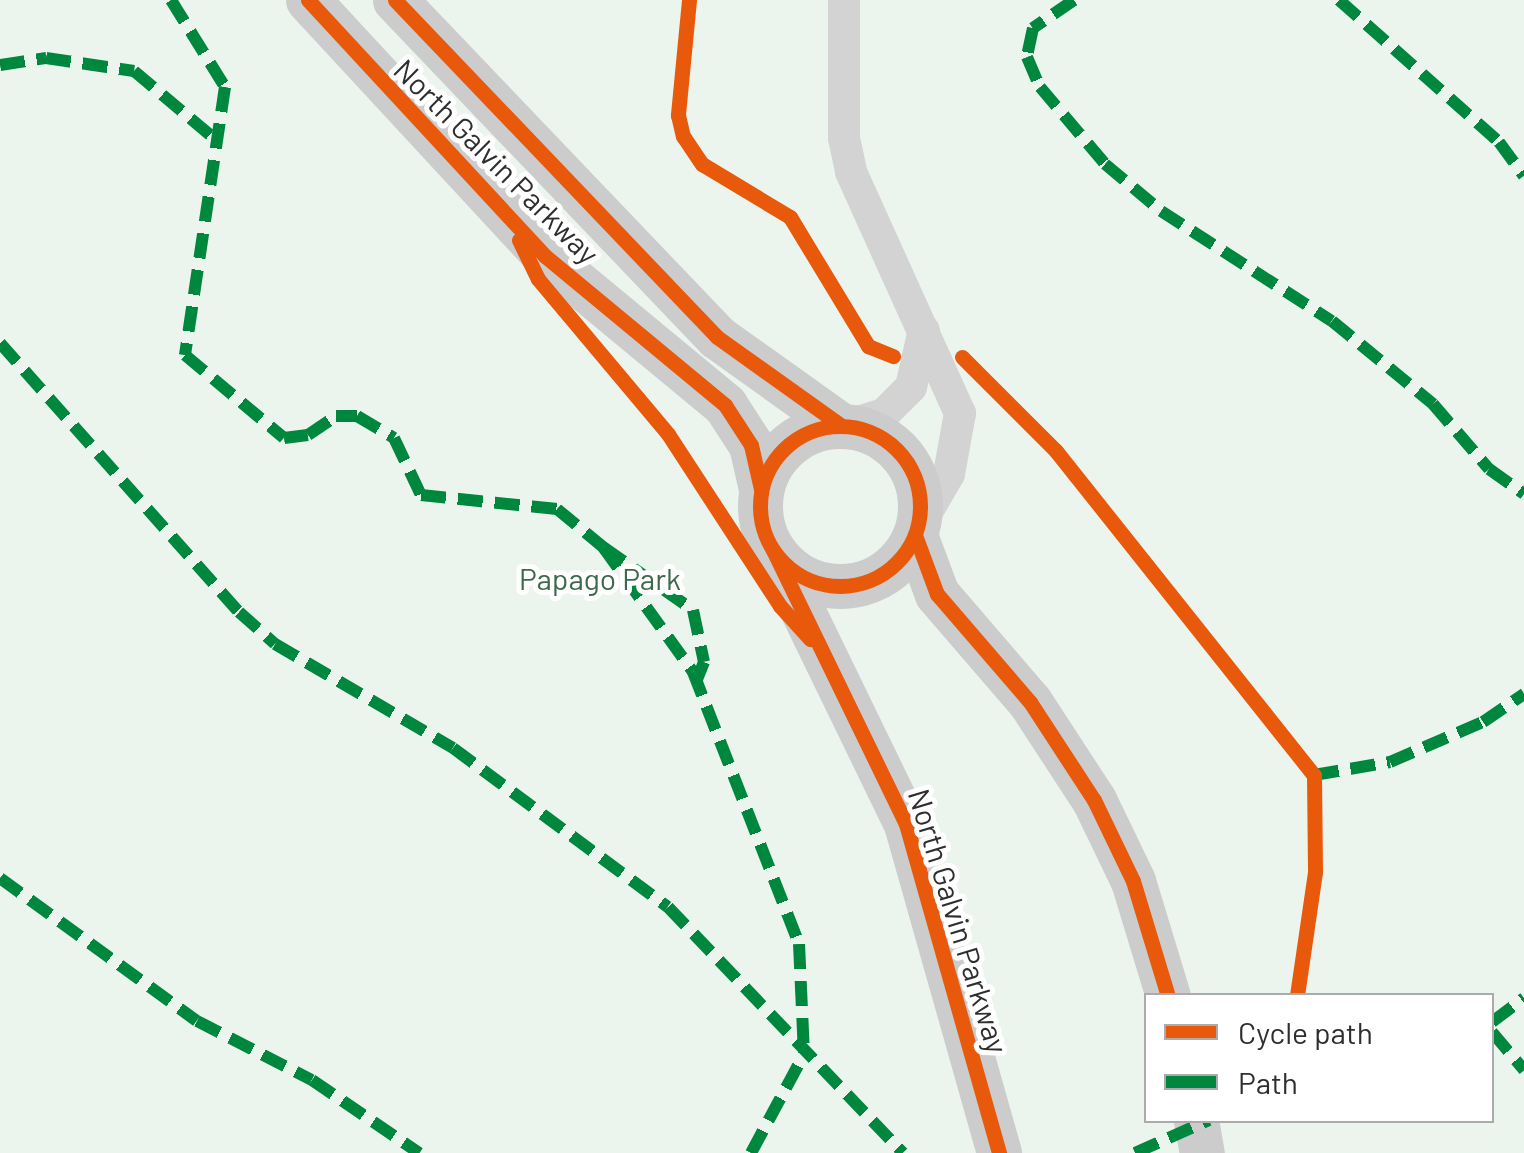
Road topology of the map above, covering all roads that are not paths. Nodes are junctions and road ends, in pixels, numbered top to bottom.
1 (308, 0) edge
2 (395, 0) edge
3 (844, 0) edge
4 (924, 330) junction
5 (845, 425) junction
6 (761, 490) junction
7 (916, 532) junction
8 (773, 550) junction
9 (1167, 993) edge
10 (1197, 1123) edge
11 (1000, 1153) edge
12 (1202, 1153) edge

1 - 6 main road, North Galvin Parkway
2 - 5 main road, North Galvin Parkway
3 - 4 street
4 - 5 street
4 - 7 street
5 - 6 main road
5 - 7 main road
6 - 8 main road
7 - 8 main road
7 - 9 main road
8 - 11 main road, North Galvin Parkway
10 - 12 main road

